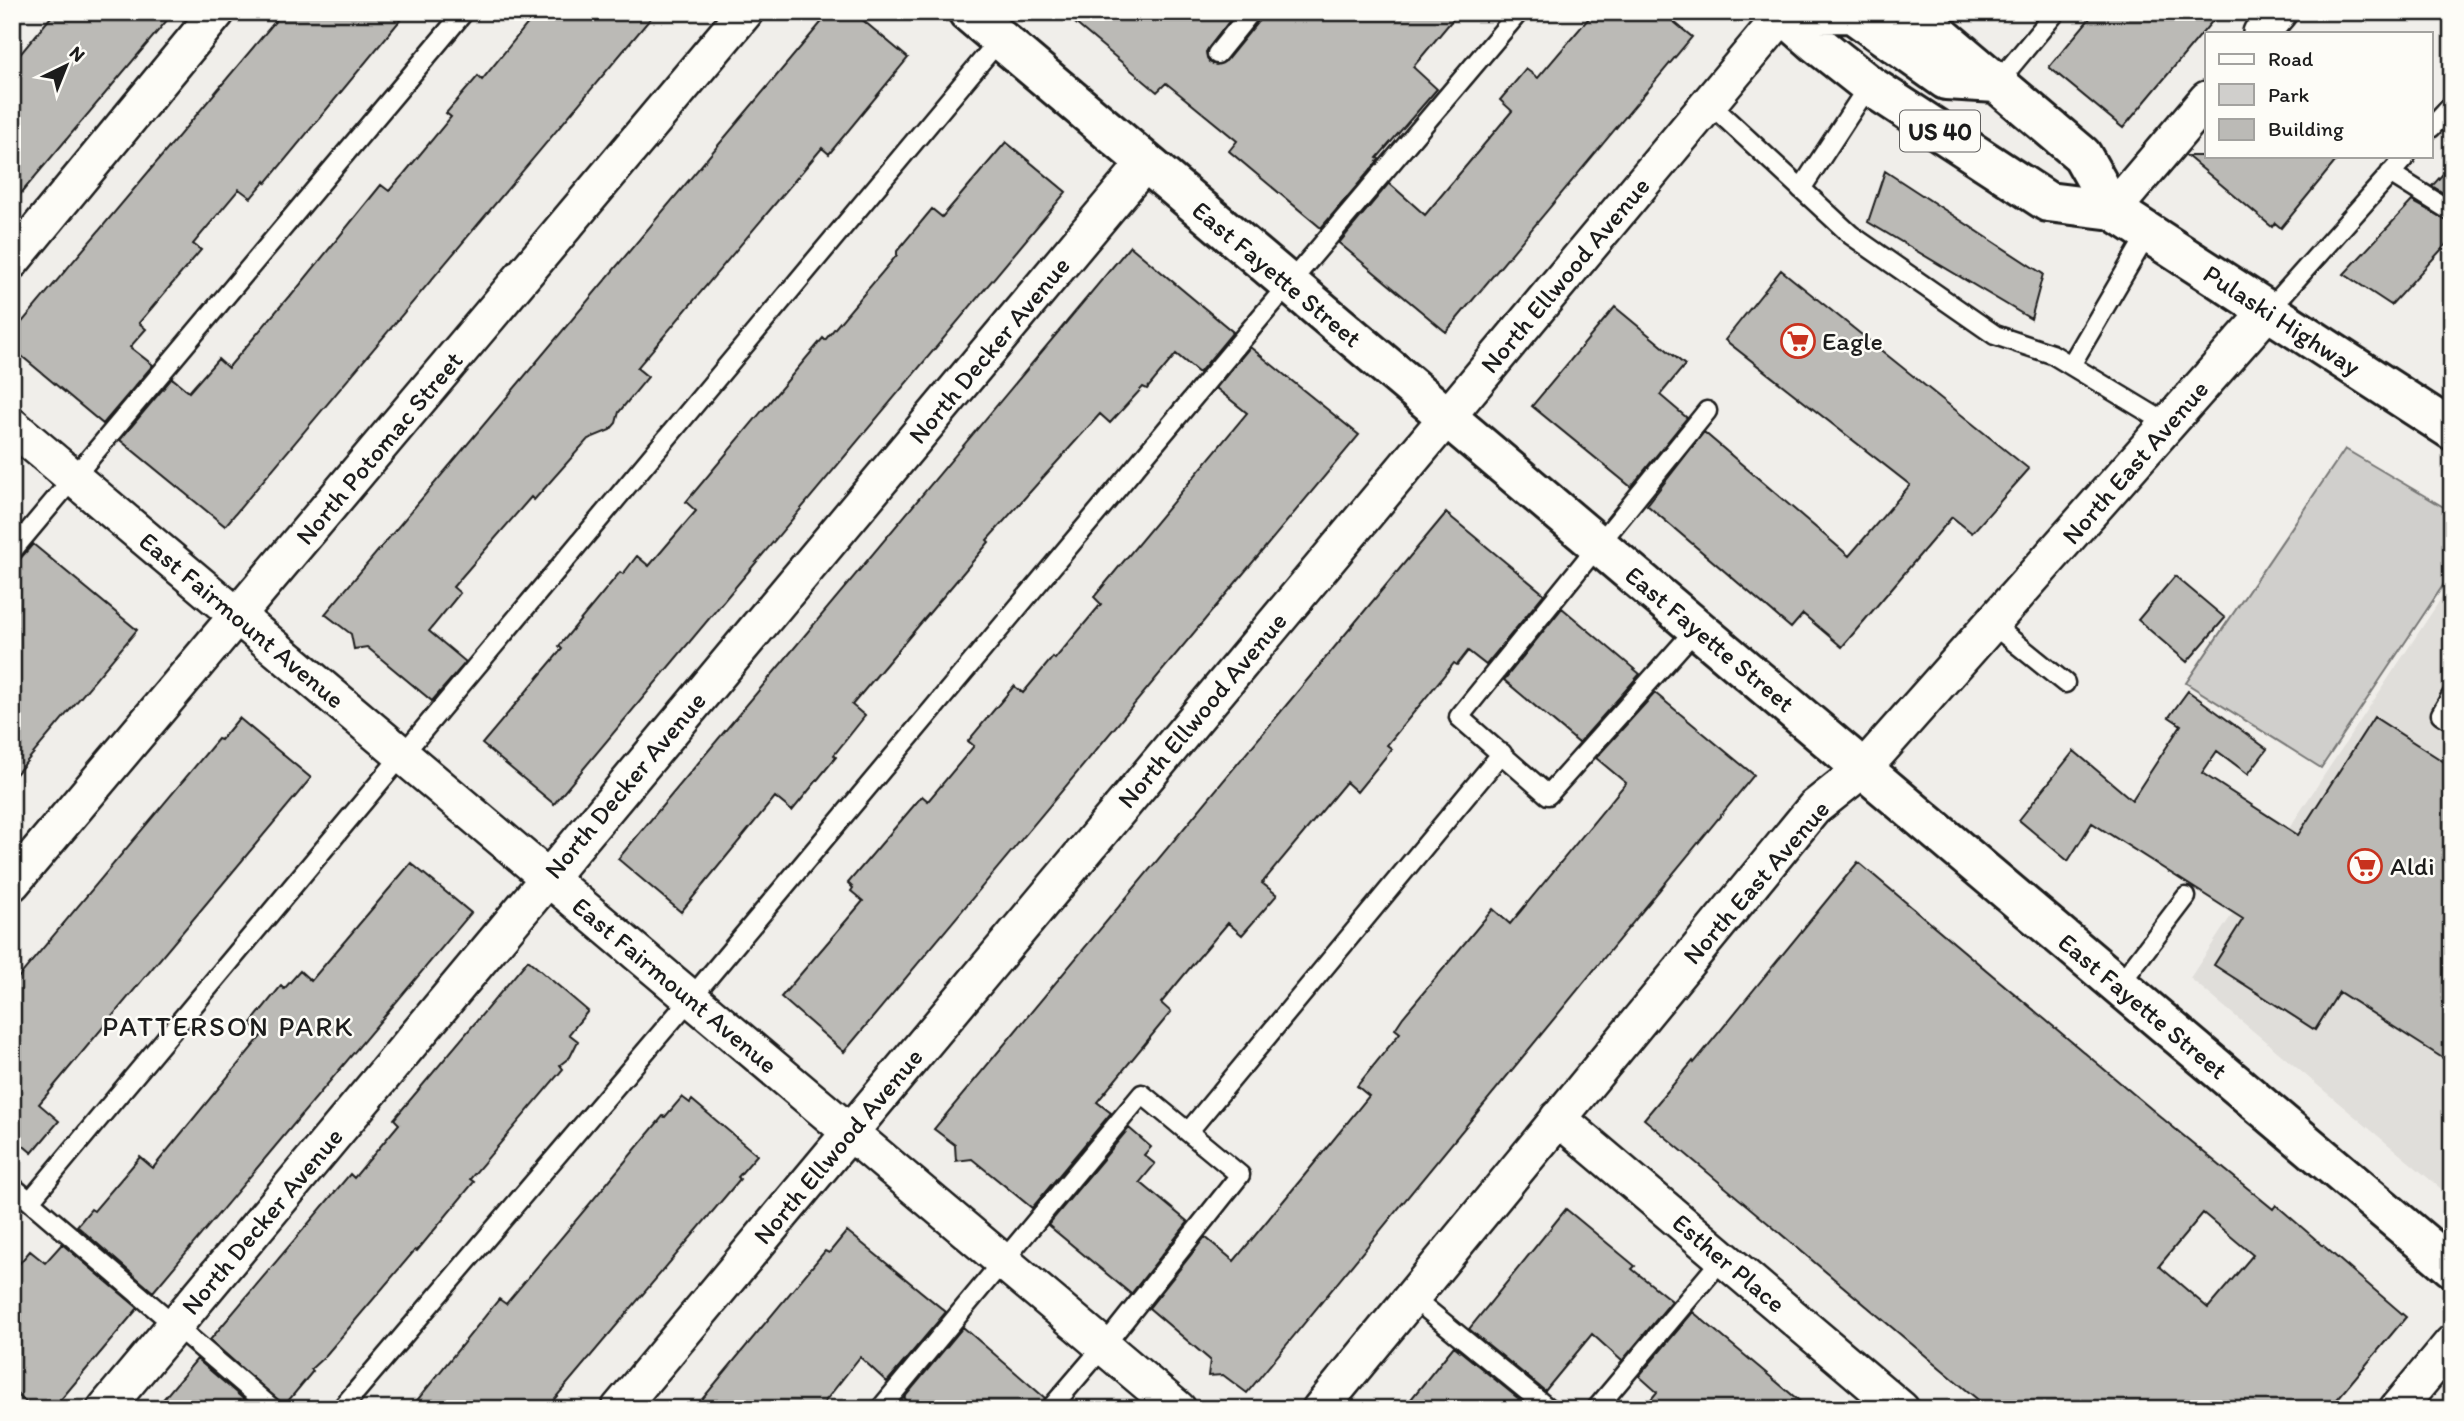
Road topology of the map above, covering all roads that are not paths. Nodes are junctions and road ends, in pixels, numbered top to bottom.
1 (217, 12) edge
2 (464, 12) edge
3 (745, 12) edge
4 (968, 12) edge
5 (1251, 12) edge
6 (1519, 12) edge
7 (1913, 12) edge
8 (2056, 12) edge
9 (2279, 12) edge
10 (1783, 13) edge
11 (2262, 32) edge
12 (1000, 39) junction
13 (1217, 54) dead end
14 (1997, 83) junction
15 (1869, 85) junction
16 (2205, 101) edge
17 (1709, 103) junction
18 (2452, 104) edge
19 (2432, 127) edge
20 (2404, 158) edge
21 (1146, 162) junction
22 (2390, 173) junction
23 (1801, 189) junction
24 (2113, 210) junction
25 (2452, 212) edge
26 (2148, 233) junction
27 (12, 261) edge
28 (1289, 284) junction
29 (2268, 311) junction
30 (2071, 365) junction
31 (1707, 411) dead end
32 (1447, 417) junction
33 (2168, 424) junction
34 (12, 426) edge
35 (2452, 430) edge
36 (74, 479) junction
37 (1597, 544) junction
38 (12, 551) edge
39 (237, 616) junction
40 (1992, 624) junction
41 (1697, 628) junction
42 (2065, 683) dead end
43 (2452, 695) edge
44 (2452, 722) edge
45 (1502, 753) junction
46 (402, 756) junction
47 (1863, 769) junction
48 (548, 878) junction
49 (12, 883) edge
50 (2186, 897) dead end
51 (2119, 985) junction
52 (691, 998) junction
53 (1558, 1118) junction
54 (850, 1132) junction
55 (1188, 1132) junction
56 (12, 1186) edge
57 (30, 1200) junction
58 (1723, 1258) junction
59 (1002, 1261) junction
60 (2452, 1267) edge
61 (1412, 1297) junction
62 (175, 1325) junction
63 (2452, 1343) edge
64 (1104, 1346) junction
65 (105, 1409) edge
66 (273, 1409) edge
67 (341, 1409) edge
68 (619, 1409) edge
69 (880, 1409) edge
70 (1049, 1409) edge
71 (1178, 1409) edge
72 (1320, 1409) edge
73 (1549, 1409) edge
74 (1597, 1409) edge
75 (1901, 1409) edge
76 (2397, 1409) edge

1 - 27 street
2 - 36 lane
3 - 39 street, North Potomac Street
4 - 12 main road, East Fayette Street
5 - 13 lane
6 - 28 lane
7 - 14 main road, Pulaski Highway / US 40
8 - 14 lane
9 - 11 street
10 - 14 main road
10 - 15 main road, Pulaski Highway / US 40
10 - 17 street, North Ellwood Avenue
12 - 21 main road, East Fayette Street
12 - 46 lane
14 - 24 main road, Pulaski Highway / US 40
15 - 23 lane
15 - 24 main road, Pulaski Highway / US 40
16 - 24 street
17 - 23 lane
17 - 32 street, North Ellwood Avenue
18 - 19 lane
20 - 22 lane
21 - 28 main road, East Fayette Street
21 - 48 street, North Decker Avenue
22 - 25 lane
22 - 29 lane
23 - 30 lane
24 - 26 main road, Pulaski Highway / US 40
26 - 29 main road, Pulaski Highway / US 40
26 - 30 lane
28 - 32 main road, East Fayette Street
28 - 52 lane
29 - 33 street, North East Avenue
29 - 35 main road, Pulaski Highway / US 40
30 - 33 lane
31 - 37 lane
32 - 37 main road, East Fayette Street
32 - 54 street, North Ellwood Avenue
33 - 40 street, North East Avenue
34 - 36 street, East Fairmount Avenue
36 - 38 lane
36 - 39 street, East Fairmount Avenue
37 - 41 main road, East Fayette Street
37 - 45 lane
39 - 46 street, East Fairmount Avenue
39 - 49 street, North Potomac Street
40 - 42 lane
40 - 47 street, North East Avenue
41 - 45 lane
41 - 47 main road, East Fayette Street
43 - 44 lane
45 - 55 lane
46 - 48 street, East Fairmount Avenue
46 - 57 lane
47 - 51 main road, East Fayette Street
47 - 53 street, North East Avenue
48 - 52 street, East Fairmount Avenue
48 - 62 street, North Decker Avenue
50 - 51 lane
51 - 60 main road, East Fayette Street
52 - 54 street, East Fairmount Avenue
52 - 67 lane
53 - 58 street, Esther Place
53 - 61 street, North East Avenue
54 - 59 street, East Fairmount Avenue
54 - 68 street, North Ellwood Avenue
55 - 59 lane
55 - 64 lane
56 - 57 lane
57 - 62 lane
58 - 74 lane
58 - 75 street, Esther Place
59 - 64 street, East Fairmount Avenue
59 - 69 lane
61 - 72 street, North East Avenue
61 - 73 lane
62 - 65 street, North Decker Avenue
62 - 66 lane
63 - 76 street
64 - 70 lane
64 - 71 street, East Fairmount Avenue

